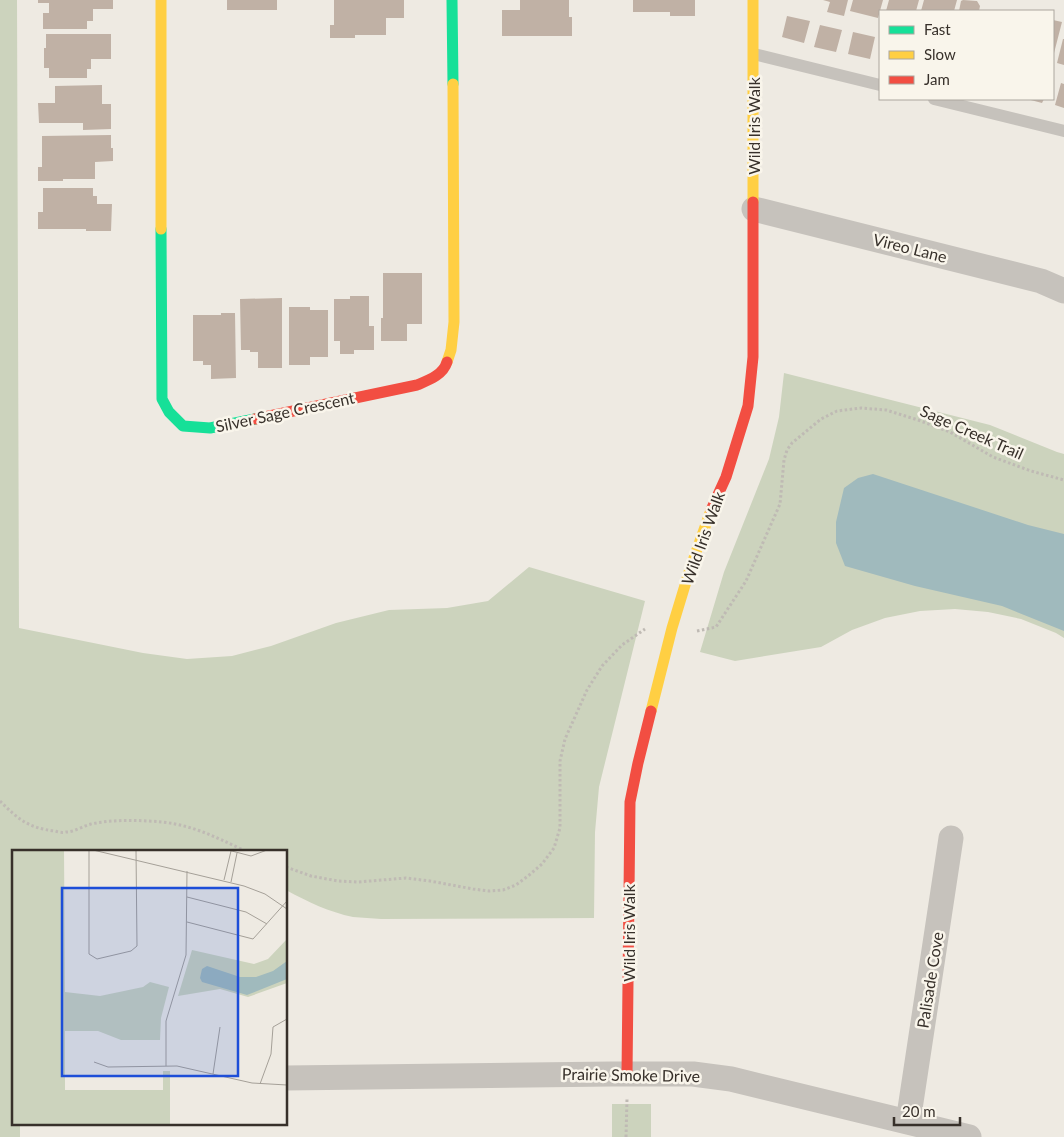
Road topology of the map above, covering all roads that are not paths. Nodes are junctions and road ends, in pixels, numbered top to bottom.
1 (161, 0) edge
2 (452, 0) edge
3 (753, 0) edge
4 (754, 54) junction
5 (879, 85) edge
6 (938, 100) edge
7 (1064, 131) edge
8 (754, 209) junction
9 (1064, 291) edge
10 (951, 838) dead end
11 (636, 1074) junction
12 (288, 1078) edge
13 (908, 1122) junction
14 (969, 1137) edge

1 - 2 street, Silver Sage Crescent
3 - 4 street, Wild Iris Walk
4 - 5 lane
4 - 8 street, Wild Iris Walk
6 - 7 lane
8 - 9 street, Vireo Lane
8 - 11 street, Wild Iris Walk
10 - 13 street, Palisade Cove
11 - 12 street, Prairie Smoke Drive
11 - 13 street, Prairie Smoke Drive
13 - 14 street, Prairie Smoke Drive

